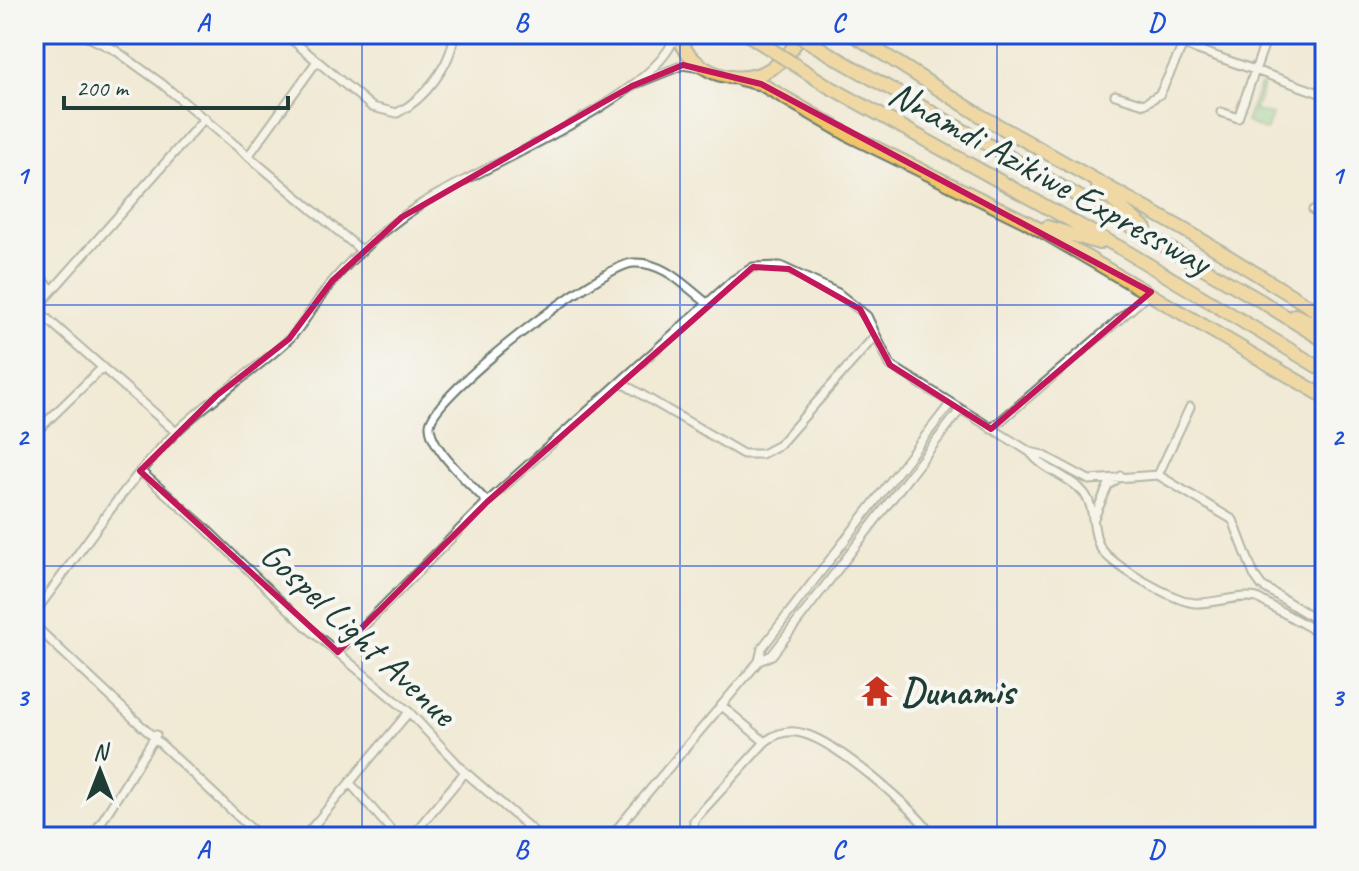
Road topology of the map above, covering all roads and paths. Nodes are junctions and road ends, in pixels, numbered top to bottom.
1 (82, 34) edge
2 (285, 34) edge
3 (454, 34) edge
4 (676, 34) edge
5 (747, 34) edge
6 (798, 34) edge
7 (854, 34) edge
8 (1153, 34) edge
9 (1268, 34) edge
10 (1299, 34) edge
11 (1325, 43) edge
12 (1183, 45) junction
13 (317, 61) junction
14 (705, 70) junction
15 (1255, 71) junction
16 (740, 79) junction
17 (632, 86) junction
18 (1115, 95) dead end
19 (1325, 95) edge
20 (1221, 112) dead end
21 (205, 118) junction
22 (249, 155) junction
23 (1074, 169) junction
24 (1313, 210) dead end
25 (1325, 214) edge
26 (1025, 221) junction
27 (1165, 246) junction
28 (1124, 250) junction
29 (362, 251) junction
30 (34, 272) edge
31 (52, 289) junction
32 (1151, 292) junction
33 (1261, 301) junction
34 (707, 303) junction
35 (35, 310) edge
36 (1325, 316) edge
37 (1325, 328) edge
38 (875, 336) junction
39 (1325, 341) edge
40 (103, 367) junction
41 (1325, 371) edge
42 (620, 382) junction
43 (1325, 397) edge
44 (950, 404) junction
45 (1190, 407) dead end
46 (960, 410) junction
47 (991, 429) junction
48 (176, 432) junction
49 (34, 434) edge
50 (1030, 452) junction
51 (140, 471) junction
52 (1123, 475) junction
53 (1158, 475) junction
54 (487, 502) junction
55 (1094, 521) junction
56 (802, 597) junction
57 (811, 604) junction
58 (34, 613) edge
59 (34, 625) edge
60 (1325, 625) edge
61 (1325, 636) edge
62 (338, 652) junction
63 (759, 661) junction
64 (722, 706) junction
65 (409, 712) junction
66 (156, 735) junction
67 (765, 742) junction
68 (465, 772) junction
69 (350, 783) junction
70 (92, 837) edge
71 (260, 837) edge
72 (304, 837) edge
73 (397, 837) edge
74 (411, 837) edge
75 (540, 837) edge
76 (610, 837) edge
77 (693, 837) edge
78 (934, 837) edge

1 - 21 street
2 - 13 street
3 - 13 street
4 - 14 highway
4 - 17 street
5 - 28 highway, Nnamdi Azikiwe Expressway, bridge
6 - 16 highway
6 - 27 highway, Nnamdi Azikiwe Expressway, bridge
7 - 23 highway, Nnamdi Azikiwe Expressway
8 - 12 street
9 - 15 street
10 - 11 street
12 - 15 street
12 - 18 street
13 - 22 street
14 - 16 highway, Nnamdi Azikiwe Expressway
14 - 17 street
15 - 19 street
15 - 20 street
16 - 26 highway, Nnamdi Azikiwe Expressway
17 - 29 street
21 - 22 street
21 - 31 street
22 - 29 street
23 - 27 highway
23 - 36 highway, Nnamdi Azikiwe Expressway
24 - 25 street
26 - 28 highway
26 - 32 highway, Nnamdi Azikiwe Expressway
27 - 33 highway, Nnamdi Azikiwe Expressway
28 - 41 highway, Nnamdi Azikiwe Expressway
29 - 48 street
30 - 31 street
31 - 35 street
32 - 43 highway, Nnamdi Azikiwe Expressway
32 - 47 street
33 - 37 highway
33 - 39 highway, Nnamdi Azikiwe Expressway
34 - 38 street
34 - 42 street
34 - 54 street
35 - 40 street
38 - 42 street
38 - 44 street
40 - 48 street
40 - 49 street
42 - 54 street
44 - 46 street
44 - 56 street
45 - 53 street
46 - 47 street
46 - 57 street
47 - 50 street
48 - 51 street
50 - 52 street
50 - 55 street
51 - 58 street
51 - 62 street, Gospel Light Avenue
52 - 53 street
52 - 55 street
53 - 60 street
54 - 62 street
55 - 61 street
56 - 57 street
56 - 63 street
57 - 63 street
59 - 66 street
62 - 65 street, Gospel Light Avenue
63 - 64 street
64 - 67 street
64 - 76 street
65 - 68 street, Gospel Light Avenue
65 - 69 street
66 - 70 street
66 - 71 street
67 - 77 street
67 - 78 street
68 - 74 street
68 - 75 street, Gospel Light Avenue
69 - 72 street
69 - 73 street

